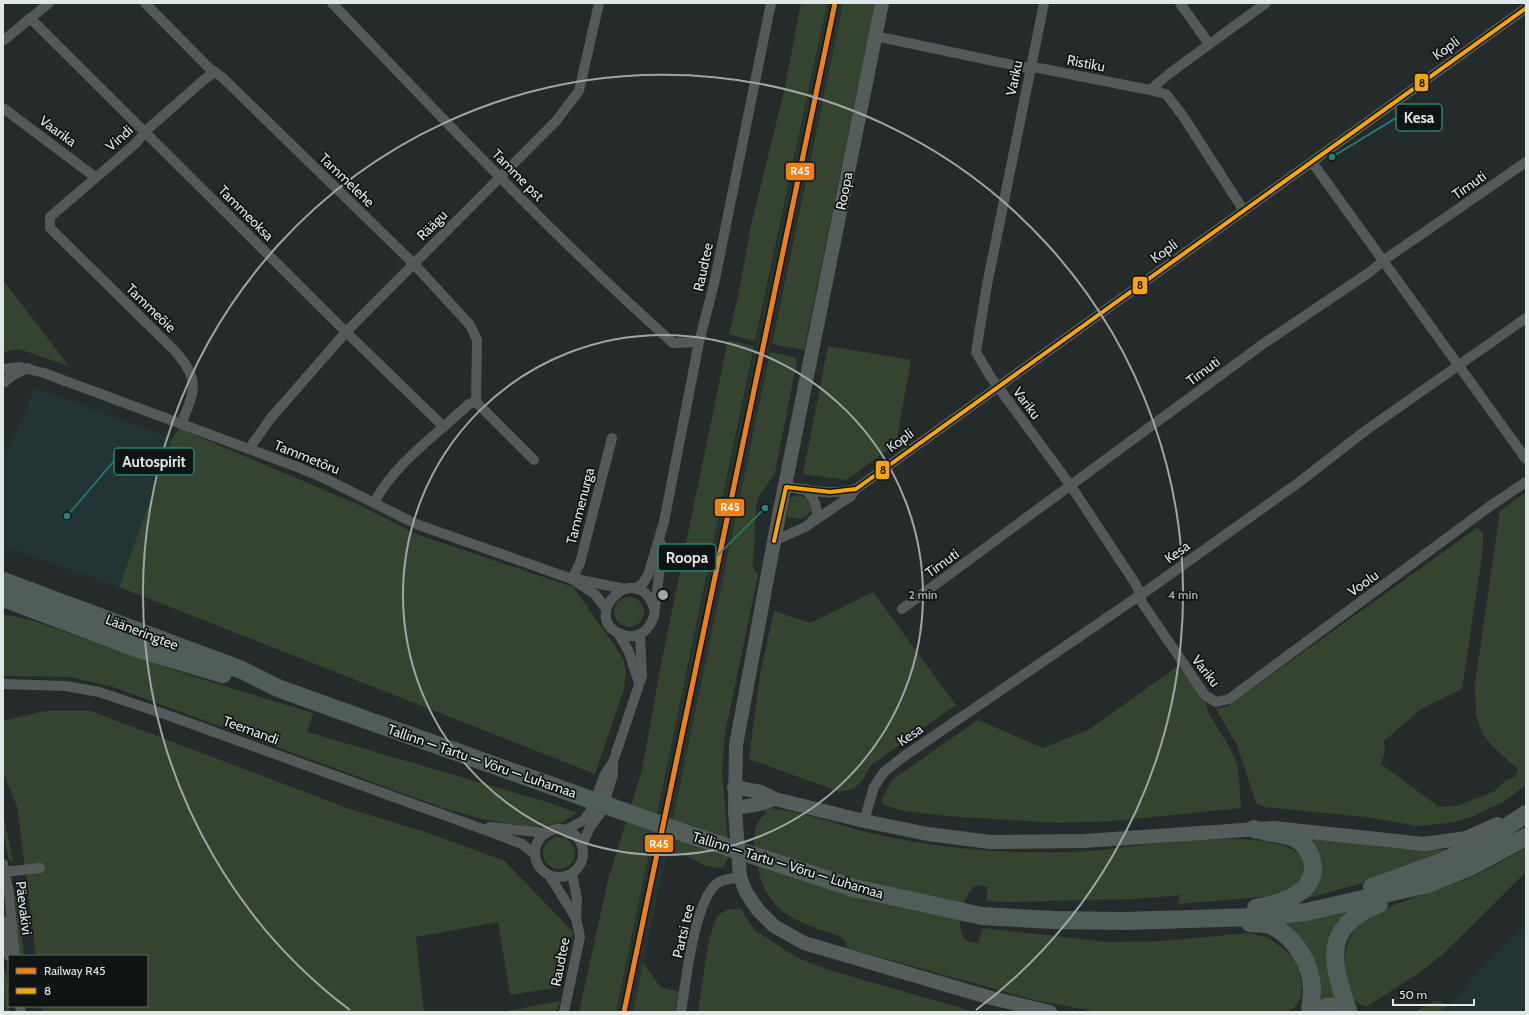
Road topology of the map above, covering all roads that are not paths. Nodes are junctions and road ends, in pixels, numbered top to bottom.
1 (49, 3) edge
2 (145, 3) edge
3 (332, 3) edge
4 (599, 3) edge
5 (771, 3) edge
6 (882, 3) edge
7 (1044, 3) edge
8 (1180, 3) edge
9 (1266, 3) edge
10 (1526, 8) edge
11 (30, 18) junction
12 (875, 36) junction
13 (3, 41) edge
14 (1209, 44) junction
15 (1030, 68) junction
16 (215, 72) junction
17 (1150, 90) junction
18 (3, 108) edge
19 (145, 133) junction
20 (1312, 162) junction
21 (1526, 162) edge
22 (95, 177) junction
23 (500, 178) junction
24 (1244, 211) junction
25 (50, 228) joint
26 (1384, 260) junction
27 (413, 263) junction
28 (1526, 318) edge
29 (346, 332) junction
30 (698, 342) junction
31 (1460, 366) junction
32 (28, 368) junction
33 (3, 369) edge
34 (3, 383) edge
35 (997, 387) junction
36 (476, 402) junction
37 (181, 424) junction
38 (444, 427) junction
39 (612, 438) dead end
40 (249, 448) junction
41 (1526, 458) edge
42 (534, 460) dead end
43 (1526, 482) edge
44 (1071, 486) junction
45 (786, 487) junction
46 (856, 488) junction
47 (805, 489) junction
48 (374, 503) junction
49 (805, 527) junction
50 (660, 536) junction
51 (774, 541) junction
52 (3, 579) edge
53 (572, 579) junction
54 (625, 589) junction
55 (636, 589) junction
56 (1141, 595) junction
57 (3, 598) edge
58 (3, 606) edge
59 (654, 608) junction
60 (606, 609) junction
61 (902, 609) dead end
62 (44, 614) junction
63 (618, 633) junction
64 (640, 634) junction
65 (639, 683) junction
66 (3, 684) edge
67 (24, 686) junction
68 (278, 688) junction
69 (3, 690) edge
70 (1216, 702) joint
71 (319, 704) joint
72 (613, 762) junction
73 (734, 787) junction
74 (775, 799) junction
75 (735, 808) junction
76 (1526, 813) edge
77 (864, 821) junction
78 (464, 823) junction
79 (566, 830) junction
80 (1254, 830) junction
81 (546, 833) junction
82 (1526, 837) edge
83 (582, 846) junction
84 (535, 854) junction
85 (40, 868) dead end
86 (3, 869) edge
87 (572, 874) junction
88 (549, 876) junction
89 (740, 877) junction
90 (1428, 884) junction
91 (576, 918) junction
92 (1206, 918) junction
93 (3, 921) edge
94 (9, 955) edge
95 (15, 955) edge
96 (1349, 1011) edge
97 (564, 1012) edge
98 (680, 1012) edge
99 (1050, 1012) edge
100 (1310, 1012) edge
101 (1314, 1012) edge

1 - 11 street
2 - 16 street, Tammelehe
3 - 23 street, Tamme pst
4 - 23 street, Räägu
5 - 30 street, Raudtee
6 - 12 street, Roopa
7 - 15 street, Variku
8 - 14 street
9 - 14 street
10 - 20 street, Kopli
11 - 13 street
11 - 19 street, Tammeoksa
12 - 15 street, Ristiku
12 - 45 street, Roopa
14 - 17 street
15 - 17 street, Ristiku
15 - 35 street, Variku
16 - 19 street, Vindi
16 - 27 street, Tammelehe
17 - 24 street, Ristiku
18 - 22 street, Vaarika
19 - 22 street, Vindi
19 - 29 street, Tammeoksa
20 - 24 street, Kopli
20 - 26 street
21 - 26 street, Timuti
22 - 25 street, Vindi
23 - 27 street, Räägu
23 - 30 street, Tamme pst
24 - 35 street, Kopli
25 - 37 street, Tammeõie
26 - 31 street
26 - 44 street, Timuti
27 - 29 street, Räägu
27 - 36 street, Tammelehe
28 - 31 street, Kesa
29 - 38 street, Tammeoksa
29 - 40 street, Räägu
30 - 50 street, Raudtee
31 - 41 street
31 - 56 street, Kesa
32 - 33 street, Tammetõru
32 - 34 street
32 - 37 street, Tammetõru
35 - 44 street, Variku
35 - 46 street, Kopli
36 - 38 street
36 - 42 street
37 - 40 street, Tammetõru
38 - 48 street
39 - 53 street, Tammenurga
40 - 48 street, Tammetõru
43 - 70 street, Voolu
44 - 56 street, Variku
44 - 61 street, Timuti
45 - 47 street, Kopli
45 - 51 street, Roopa
46 - 47 street, Kopli
46 - 49 street
47 - 49 street
48 - 53 street, Tammetõru
49 - 51 street
50 - 55 street, Raudtee
50 - 59 street, Raudtee
51 - 73 street, Roopa
52 - 68 highway, Lääneringtee
53 - 54 street, Tammetõru
53 - 60 street, Tammetõru
54 - 55 street
54 - 60 street
55 - 59 street
56 - 70 street, Variku
56 - 77 street, Kesa
57 - 62 highway, Lääneringtee
58 - 62 highway
59 - 64 street, Raudtee
60 - 63 street
62 - 68 highway, Lääneringtee
63 - 64 street
63 - 65 street
64 - 65 street
65 - 72 street
66 - 67 street, Teemandi
67 - 69 street, Teemandi
67 - 78 street, Teemandi
68 - 71 highway, Lääneringtee
71 - 92 highway, Tallinn — Tartu — Võru — Luhamaa
72 - 79 street
72 - 83 street
73 - 74 street
73 - 75 street, Roopa
74 - 75 street
74 - 77 street
75 - 89 street, Roopa
76 - 80 street
76 - 92 highway, Tallinn — Tartu — Võru — Luhamaa
77 - 80 street
78 - 81 street, Teemandi
78 - 84 street, Teemandi
79 - 81 street
79 - 83 street
80 - 92 highway
81 - 84 street
82 - 90 highway, Tallinn — Tartu — Võru — Luhamaa
83 - 87 street
84 - 88 street, Raudtee
85 - 86 street
86 - 95 street, Päevakivi
87 - 88 street
87 - 91 street, Raudtee
88 - 91 street, Raudtee
89 - 98 street, Partsi tee
89 - 99 street, Roopa
90 - 92 highway, Tallinn — Tartu — Võru — Luhamaa
90 - 96 highway
91 - 97 street, Raudtee
92 - 100 highway
93 - 94 street, Päevakivi
96 - 101 street

